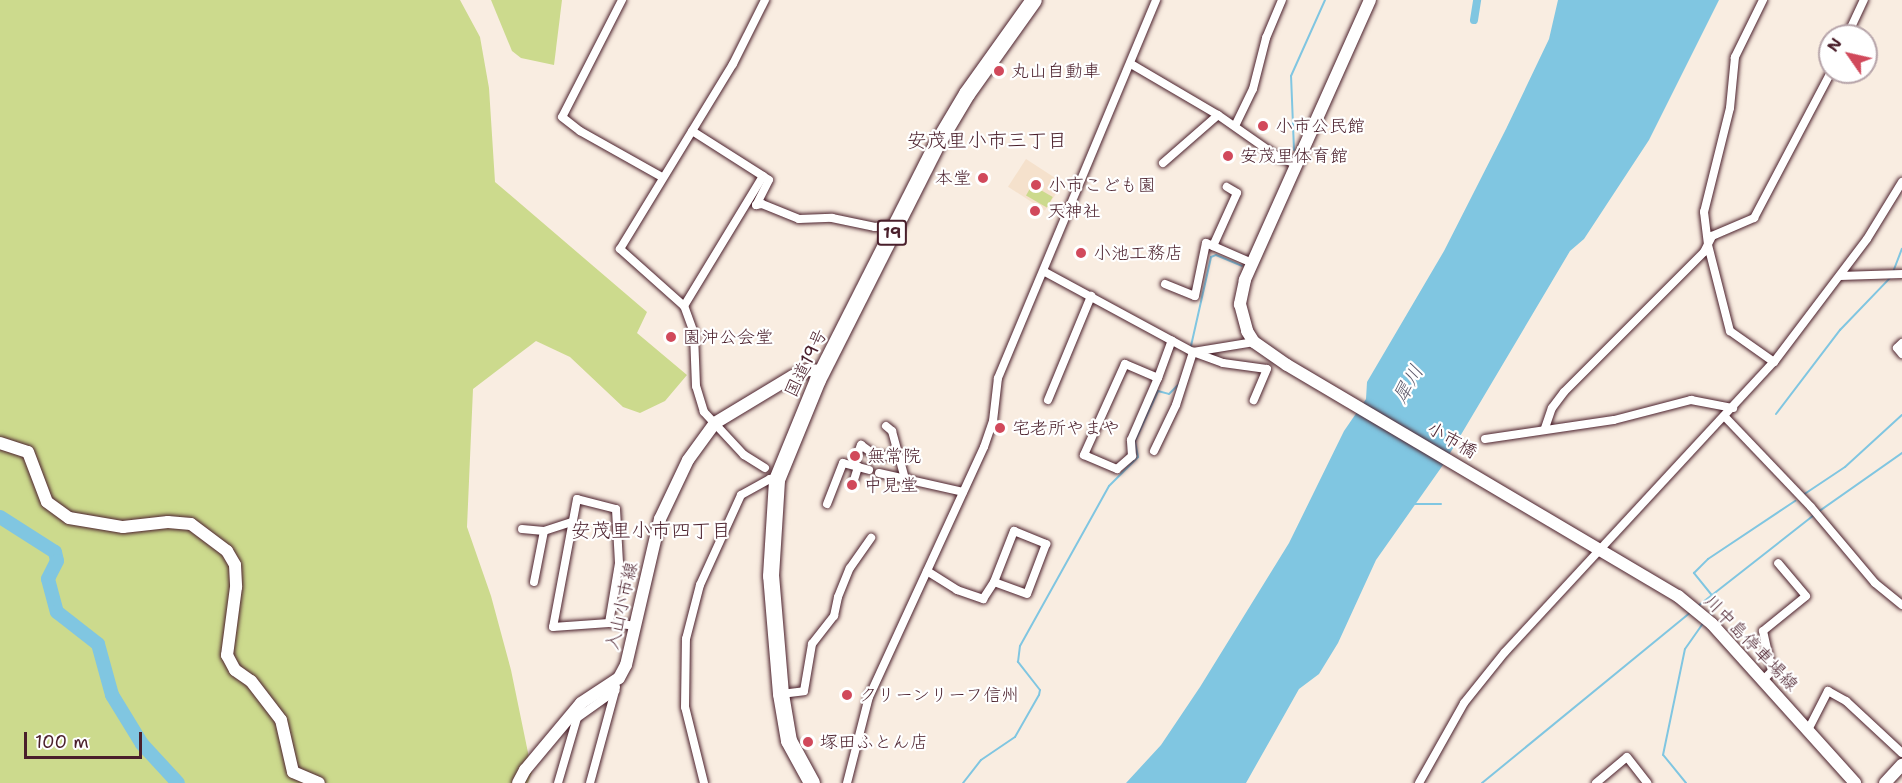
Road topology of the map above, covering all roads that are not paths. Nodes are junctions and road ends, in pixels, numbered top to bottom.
1 (622, 0) edge
2 (765, 0) edge
3 (1034, 0) edge
4 (1156, 0) edge
5 (1282, 0) edge
6 (1370, 0) edge
7 (1763, 0) edge
8 (1864, 0) edge
9 (1853, 24) edge
10 (1131, 64) junction
11 (1825, 84) edge
12 (1218, 115) junction
13 (1235, 126) junction
14 (692, 131) junction
15 (1163, 163) dead end
16 (1296, 164) junction
17 (763, 176) junction
18 (662, 177) junction
19 (1902, 183) edge
20 (1227, 187) dead end
21 (896, 224) junction
22 (1708, 245) junction
23 (1213, 246) junction
24 (1252, 263) junction
25 (1045, 272) junction
26 (1901, 274) edge
27 (1840, 276) junction
28 (1165, 284) dead end
29 (1091, 297) junction
30 (684, 306) junction
31 (1172, 340) junction
32 (1254, 342) junction
33 (1902, 343) edge
34 (1193, 352) junction
35 (1902, 354) edge
36 (1774, 362) junction
37 (822, 371) junction
38 (1158, 378) junction
39 (1048, 400) dead end
40 (1254, 400) dead end
41 (1733, 408) junction
42 (1725, 417) junction
43 (715, 423) junction
44 (886, 426) dead end
45 (1545, 428) junction
46 (1485, 439) dead end
47 (0, 443) edge
48 (1154, 451) dead end
49 (889, 456) dead end
50 (856, 466) junction
51 (765, 468) dead end
52 (869, 470) dead end
53 (879, 473) dead end
54 (905, 479) junction
55 (777, 480) junction
56 (854, 480) dead end
57 (963, 492) junction
58 (827, 504) dead end
59 (572, 522) junction
60 (522, 530) dead end
61 (544, 531) junction
62 (871, 538) dead end
63 (1601, 548) junction
64 (1778, 563) dead end
65 (927, 571) junction
66 (534, 582) dead end
67 (994, 582) junction
68 (1902, 605) edge
69 (609, 623) junction
70 (636, 626) junction
71 (618, 678) junction
72 (1764, 679) junction
73 (615, 691) junction
74 (781, 694) junction
75 (1808, 730) junction
76 (1902, 753) edge
77 (1902, 765) edge
78 (319, 783) edge
79 (518, 783) edge
80 (558, 783) edge
81 (590, 783) edge
82 (704, 783) edge
83 (812, 783) edge
84 (846, 783) edge
85 (1419, 783) edge
86 (1596, 783) edge
87 (1647, 783) edge
88 (1855, 783) edge
89 (1885, 783) edge

1 - 18 street
2 - 14 street
3 - 21 highway, 国道19号 / 19
4 - 10 street
5 - 13 street
6 - 16 main road
7 - 22 street
8 - 9 street
10 - 12 street
10 - 25 street
11 - 22 street
12 - 13 street
12 - 15 street
13 - 16 street
14 - 17 street
14 - 18 street
16 - 24 main road
17 - 21 street
17 - 30 street
18 - 30 street
19 - 27 street
20 - 23 street
21 - 37 highway, 国道19号 / 19
22 - 36 street
22 - 45 street
23 - 24 street
23 - 28 street
24 - 32 main road
25 - 29 street
25 - 57 street
26 - 27 street
27 - 36 street
29 - 31 street
29 - 39 street
30 - 43 street
31 - 34 street
31 - 38 street
32 - 34 street
32 - 63 main road, 小市橋
33 - 35 street
34 - 40 street
34 - 48 street
36 - 41 street
37 - 43 main road, 入山小市線
37 - 55 highway, 国道19号 / 19
38 - 38 street
41 - 42 street
41 - 45 street
42 - 63 street
42 - 68 street
43 - 51 street
43 - 70 main road, 入山小市線
44 - 54 street
45 - 46 street
47 - 78 main road
49 - 50 street
50 - 52 street
50 - 56 street
50 - 58 street
53 - 54 street
54 - 57 street
55 - 74 highway, 国道19号 / 19
55 - 82 street
57 - 65 street
59 - 61 street
59 - 69 street
59 - 69 street
60 - 61 street
61 - 66 street
62 - 74 street
63 - 72 main road, 川中島停車場線
63 - 85 street
64 - 72 street
65 - 67 street
65 - 84 street
67 - 67 street
69 - 70 street
70 - 71 main road, 入山小市線
71 - 73 street
71 - 79 main road, 入山小市線
72 - 75 main road, 川中島停車場線
73 - 80 street
73 - 81 street
74 - 83 highway, 国道19号 / 19
75 - 76 street
75 - 88 main road, 川中島停車場線
77 - 89 main road
86 - 87 street

